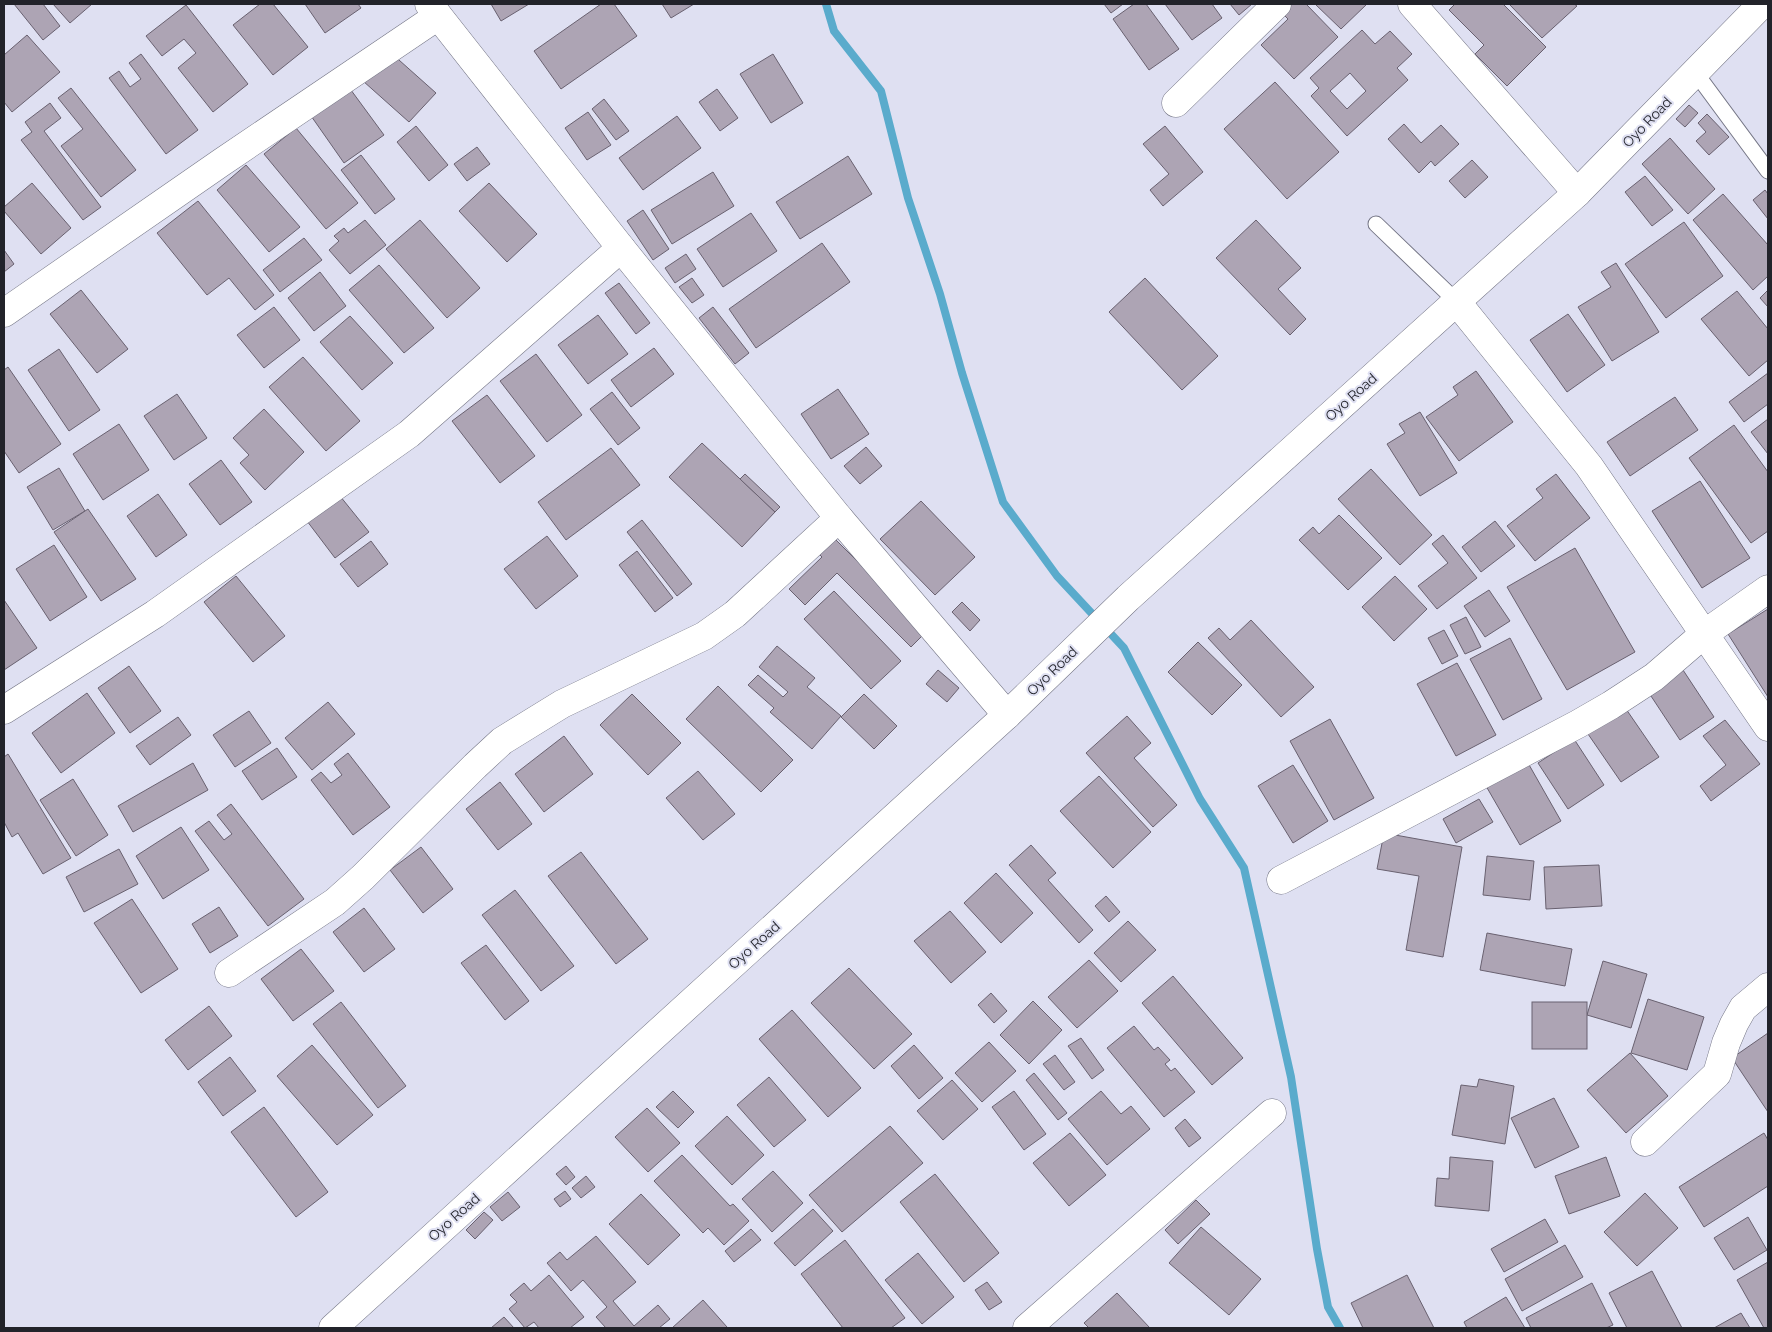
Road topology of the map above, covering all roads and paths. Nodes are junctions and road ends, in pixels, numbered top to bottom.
1 (1277, 4) edge
2 (1412, 4) edge
3 (1762, 4) edge
4 (433, 10) edge
5 (1695, 72) junction
6 (1176, 103) dead end
7 (1768, 171) edge
8 (1577, 193) junction
9 (1376, 224) dead end
10 (622, 248) junction
11 (1456, 302) junction
12 (4, 313) edge
13 (840, 518) junction
14 (1768, 589) edge
15 (1704, 634) junction
16 (4, 710) edge
17 (1007, 715) junction
18 (1768, 727) edge
19 (1281, 880) dead end
20 (229, 973) dead end
21 (1768, 987) edge
22 (1272, 1113) dead end
23 (1645, 1142) dead end
24 (333, 1328) edge
25 (1027, 1328) edge

1 - 6 main road
2 - 8 main road
3 - 5 main road, Oyo Road
4 - 10 main road
4 - 12 main road
5 - 7 lane
5 - 8 main road, Oyo Road
8 - 11 main road, Oyo Road
9 - 11 lane
10 - 13 main road
10 - 16 main road
11 - 15 main road
11 - 17 main road, Oyo Road
13 - 17 main road
13 - 20 main road
14 - 15 main road
15 - 18 main road
15 - 19 main road
17 - 24 main road, Oyo Road
21 - 23 main road
22 - 25 main road

